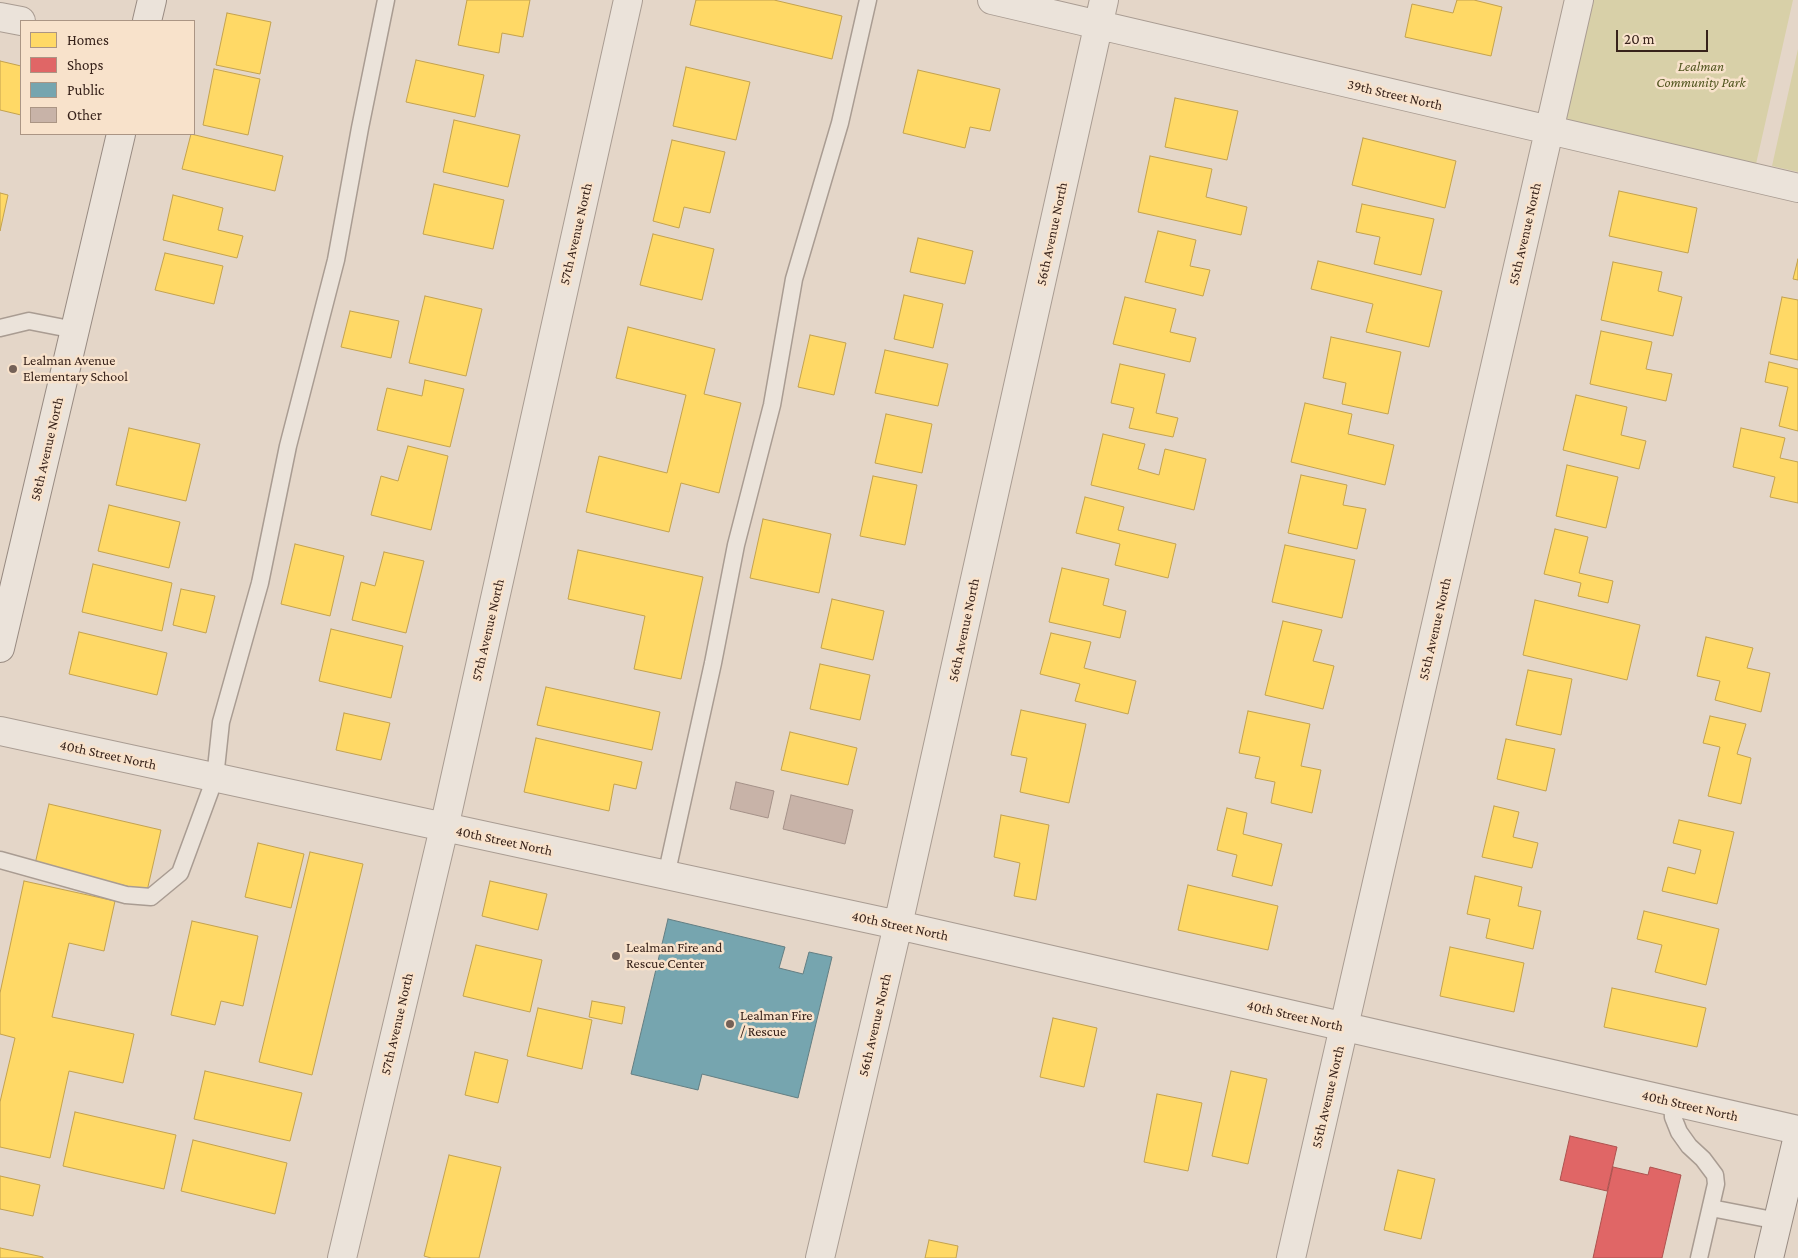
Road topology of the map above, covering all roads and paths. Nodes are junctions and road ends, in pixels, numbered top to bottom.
1 (152, 0) edge
2 (386, 0) edge
3 (628, 0) edge
4 (868, 0) edge
5 (992, 0) edge
6 (1579, 0) edge
7 (1101, 12) edge
8 (0, 17) edge
9 (148, 20) edge
10 (20, 21) edge
11 (1548, 131) junction
12 (121, 135) edge
13 (1798, 188) edge
14 (0, 328) edge
15 (75, 330) junction
16 (0, 648) edge
17 (0, 731) edge
18 (215, 778) junction
19 (444, 828) junction
20 (0, 860) edge
21 (666, 876) junction
22 (898, 925) junction
23 (1344, 1028) junction
24 (1672, 1102) junction
25 (1798, 1130) edge
26 (1798, 1136) edge
27 (1711, 1208) junction
28 (1778, 1221) junction
29 (342, 1258) edge
30 (820, 1258) edge
31 (1291, 1258) edge
32 (1699, 1258) edge
33 (1769, 1258) edge

1 - 9 street
2 - 18 lane
3 - 19 street, 57th Avenue North
4 - 21 lane
5 - 7 street, 39th Street North
6 - 11 street, 55th Avenue North
7 - 11 street, 39th Street North
7 - 22 street, 56th Avenue North
8 - 10 street
11 - 13 street, 39th Street North
11 - 23 street, 55th Avenue North
12 - 15 street, 58th Avenue North
14 - 15 lane
15 - 16 street, 58th Avenue North
17 - 18 street, 40th Street North
18 - 19 street, 40th Street North
18 - 20 lane
19 - 21 street, 40th Street North
19 - 29 street, 57th Avenue North
21 - 22 street, 40th Street North
22 - 23 street, 40th Street North
22 - 30 street, 56th Avenue North
23 - 24 street, 40th Street North
23 - 31 street, 55th Avenue North
24 - 25 street, 40th Street North
24 - 27 lane
26 - 28 street
27 - 28 lane
27 - 32 lane
28 - 33 street

